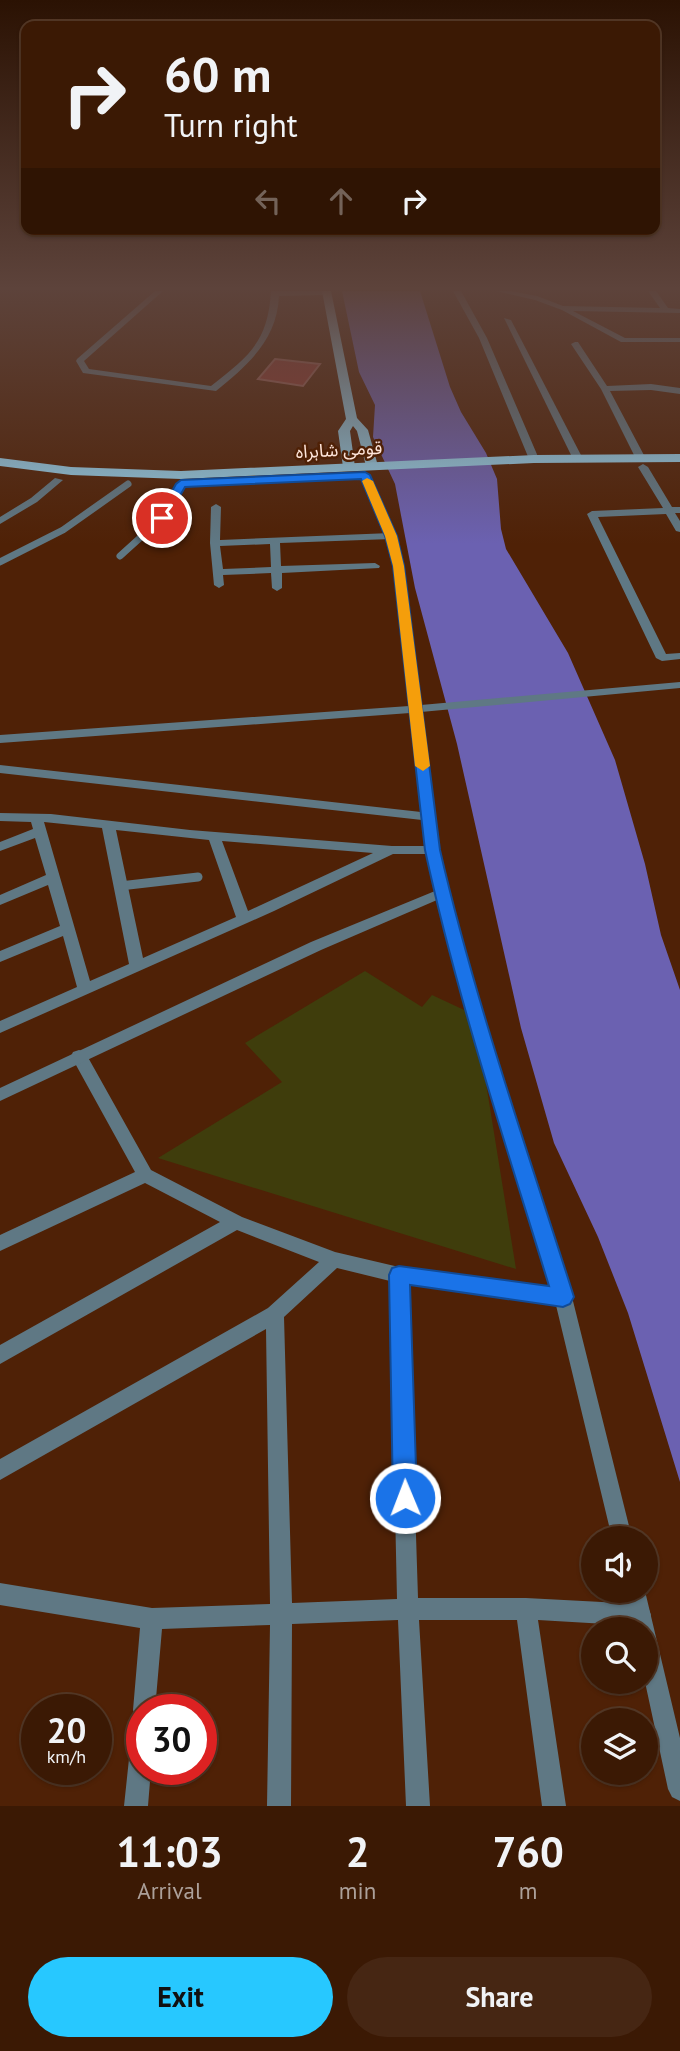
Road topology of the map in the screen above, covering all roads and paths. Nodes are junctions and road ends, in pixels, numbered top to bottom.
1 (116, 375) edge
2 (230, 375) edge
3 (343, 375) edge
4 (499, 375) edge
5 (535, 375) edge
6 (596, 375) edge
7 (605, 389) junction
8 (680, 391) edge
9 (352, 419) junction
10 (680, 458) edge
11 (578, 459) junction
12 (0, 462) edge
13 (642, 463) junction
14 (536, 465) junction
15 (680, 466) edge
16 (349, 467) junction
17 (372, 470) junction
18 (0, 473) edge
19 (58, 480) junction
20 (181, 480) junction
21 (128, 484) junction
22 (216, 508) dead end
23 (675, 510) edge
24 (0, 521) edge
25 (680, 529) edge
26 (391, 536) junction
27 (275, 541) junction
28 (215, 543) junction
29 (120, 556) dead end
30 (0, 562) edge
31 (375, 566) dead end
32 (276, 570) junction
33 (219, 572) junction
34 (219, 585) dead end
35 (277, 588) dead end
36 (680, 656) edge
37 (680, 685) edge
38 (415, 709) junction
39 (0, 739) edge
40 (0, 769) edge
41 (0, 817) edge
42 (429, 817) junction
43 (38, 825) junction
44 (108, 825) junction
45 (214, 836) junction
46 (0, 847) edge
47 (392, 850) junction
48 (432, 850) junction
49 (198, 877) dead end
50 (52, 878) junction
51 (121, 887) junction
52 (442, 893) junction
53 (0, 900) edge
54 (244, 919) junction
55 (66, 929) junction
56 (0, 957) edge
57 (137, 966) junction
58 (85, 990) junction
59 (0, 1027) edge
60 (79, 1056) junction
61 (0, 1095) edge
62 (145, 1175) junction
63 (236, 1222) junction
64 (0, 1243) edge
65 (334, 1260) junction
66 (399, 1275) junction
67 (563, 1297) junction
68 (275, 1314) junction
69 (0, 1355) edge
70 (0, 1470) edge
71 (619, 1526) edge
72 (0, 1594) edge
73 (408, 1609) junction
74 (526, 1609) junction
75 (281, 1615) junction
76 (597, 1617) edge
77 (152, 1619) junction
78 (658, 1692) edge
79 (145, 1694) edge
80 (138, 1785) edge
81 (680, 1789) edge
82 (136, 1806) edge
83 (279, 1806) edge
84 (418, 1806) edge
85 (554, 1806) edge

1 - 2 street
3 - 9 main road
4 - 14 street
5 - 11 street
6 - 7 street
7 - 8 street
7 - 13 street
9 - 16 main road
9 - 17 main road
10 - 13 highway, قومی شاہراہ
11 - 13 highway, قومی شاہراہ
11 - 14 highway, قومی شاہراہ
12 - 20 highway, قومی شاہراہ
13 - 14 highway, قومی شاہراہ
13 - 15 highway, قومی شاہراہ
13 - 23 street
14 - 17 highway, قومی شاہراہ
16 - 17 highway, قومی شاہراہ
16 - 20 highway, قومی شاہراہ
17 - 20 highway, قومی شاہراہ
17 - 26 street
18 - 19 highway, قومی شاہراہ
19 - 21 highway, قومی شاہراہ
19 - 24 street
20 - 21 highway, قومی شاہراہ
20 - 29 lane
21 - 30 lane
22 - 28 street
23 - 25 street
23 - 36 street
26 - 27 street
26 - 38 street
27 - 28 street
27 - 32 street
28 - 33 street
31 - 32 street
32 - 33 street
32 - 35 street
33 - 34 street
37 - 38 street
38 - 39 street
38 - 42 street
40 - 42 street
41 - 43 street
42 - 48 street
43 - 44 street
43 - 46 street
43 - 50 street
44 - 45 street
44 - 51 street
45 - 47 street
45 - 54 street
47 - 48 street
47 - 54 street
48 - 52 street
49 - 51 lane
50 - 53 street
50 - 55 street
51 - 57 street
52 - 60 street
52 - 67 street
54 - 57 street
55 - 56 street
55 - 58 street
57 - 58 street
58 - 59 street
60 - 61 street
60 - 62 street
62 - 63 street
62 - 64 street
63 - 65 street
63 - 69 street
65 - 66 street
65 - 68 street
66 - 67 street
66 - 73 street
67 - 71 street
68 - 70 street
68 - 75 street
72 - 77 street
73 - 74 street
73 - 75 street
73 - 84 street
74 - 76 street
74 - 85 street
75 - 77 street
75 - 83 street
77 - 79 street
78 - 81 street
80 - 82 street

